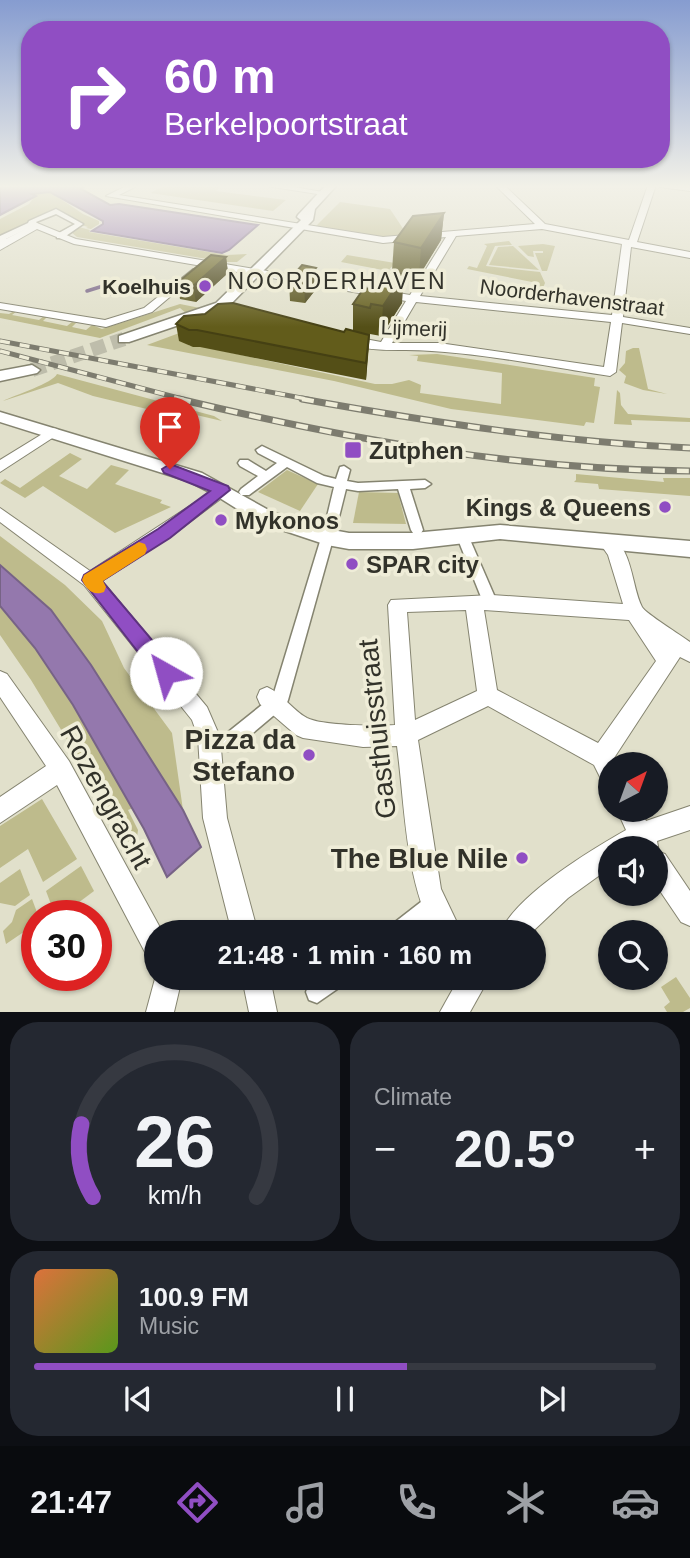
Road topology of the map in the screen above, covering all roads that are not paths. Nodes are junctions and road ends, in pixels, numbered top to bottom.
1 (22, 232) edge
2 (51, 232) edge
3 (66, 232) edge
4 (294, 232) edge
5 (333, 232) edge
6 (473, 232) edge
7 (572, 232) edge
8 (634, 232) edge
9 (453, 234) junction
10 (60, 236) junction
11 (630, 244) junction
12 (2, 245) edge
13 (690, 254) edge
14 (203, 263) junction
15 (252, 270) junction
16 (415, 299) junction
17 (0, 306) edge
18 (617, 319) junction
19 (690, 331) edge
20 (342, 338) edge
21 (124, 339) tunnel mouth
22 (384, 346) junction
23 (32, 370) tunnel mouth
24 (0, 376) edge
25 (0, 417) edge
26 (52, 432) junction
27 (262, 450) dead end
28 (282, 460) junction
29 (244, 463) dead end
30 (0, 467) edge
31 (344, 470) dead end
32 (267, 476) junction
33 (339, 483) junction
34 (425, 484) dead end
35 (403, 486) junction
36 (222, 490) junction
37 (245, 492) dead end
38 (0, 514) edge
39 (417, 530) dead end
40 (327, 537) junction
41 (465, 542) dead end
42 (607, 542) junction
43 (690, 549) edge
44 (90, 580) junction
45 (485, 602) junction
46 (634, 612) junction
47 (678, 652) edge
48 (0, 680) edge
49 (488, 696) junction
50 (271, 700) junction
51 (406, 735) junction
52 (228, 743) dead end
53 (615, 752) edge
54 (598, 761) edge
55 (61, 769) junction
56 (0, 811) edge
57 (690, 818) edge
58 (655, 836) edge
59 (598, 860) edge
60 (668, 881) edge
61 (433, 905) junction
62 (690, 913) edge
63 (242, 920) edge
64 (414, 920) edge
65 (442, 920) edge
66 (524, 920) edge
67 (144, 925) edge
68 (165, 990) edge
69 (258, 990) edge
70 (320, 990) edge
71 (468, 990) edge
72 (317, 992) dead end
73 (160, 1012) edge
74 (263, 1012) edge
75 (454, 1012) edge

1 - 12 street
2 - 10 street, Noorderhavenstraat
3 - 10 street
4 - 15 street
5 - 9 street
6 - 9 street
7 - 11 street
8 - 11 street
9 - 16 street
10 - 14 street, Noorderhavenstraat
11 - 13 street
11 - 18 street
14 - 15 street, Noorderhavenstraat
14 - 17 street
15 - 16 street, Noorderhavenstraat
15 - 21 street
16 - 18 street, Noorderhavenstraat
16 - 22 street
18 - 19 street, Noorderhavenstraat
18 - 22 street, Lijmerij
20 - 22 street, Lijmerij
23 - 24 street
25 - 26 street
26 - 30 street
26 - 36 street
27 - 28 street
28 - 32 street
28 - 33 street
29 - 32 street
31 - 33 street
32 - 37 street
33 - 35 street
33 - 40 street
34 - 35 street
35 - 39 street
36 - 40 street
36 - 44 street
38 - 44 street
40 - 42 street
40 - 50 street
41 - 45 street
42 - 43 street
42 - 46 street
44 - 63 street
45 - 46 street, Gasthuisstraat
45 - 49 street
45 - 51 street, Gasthuisstraat
46 - 47 street
47 - 53 street
48 - 55 street, Rozengracht
49 - 51 street
49 - 54 street
50 - 51 street
50 - 52 street
51 - 61 street, Gasthuisstraat
55 - 56 street
55 - 67 street, Rozengracht
57 - 58 street
59 - 66 street
60 - 62 street
61 - 64 street
61 - 65 street, Gasthuisstraat
68 - 73 street
69 - 74 street
70 - 72 street
71 - 75 street

